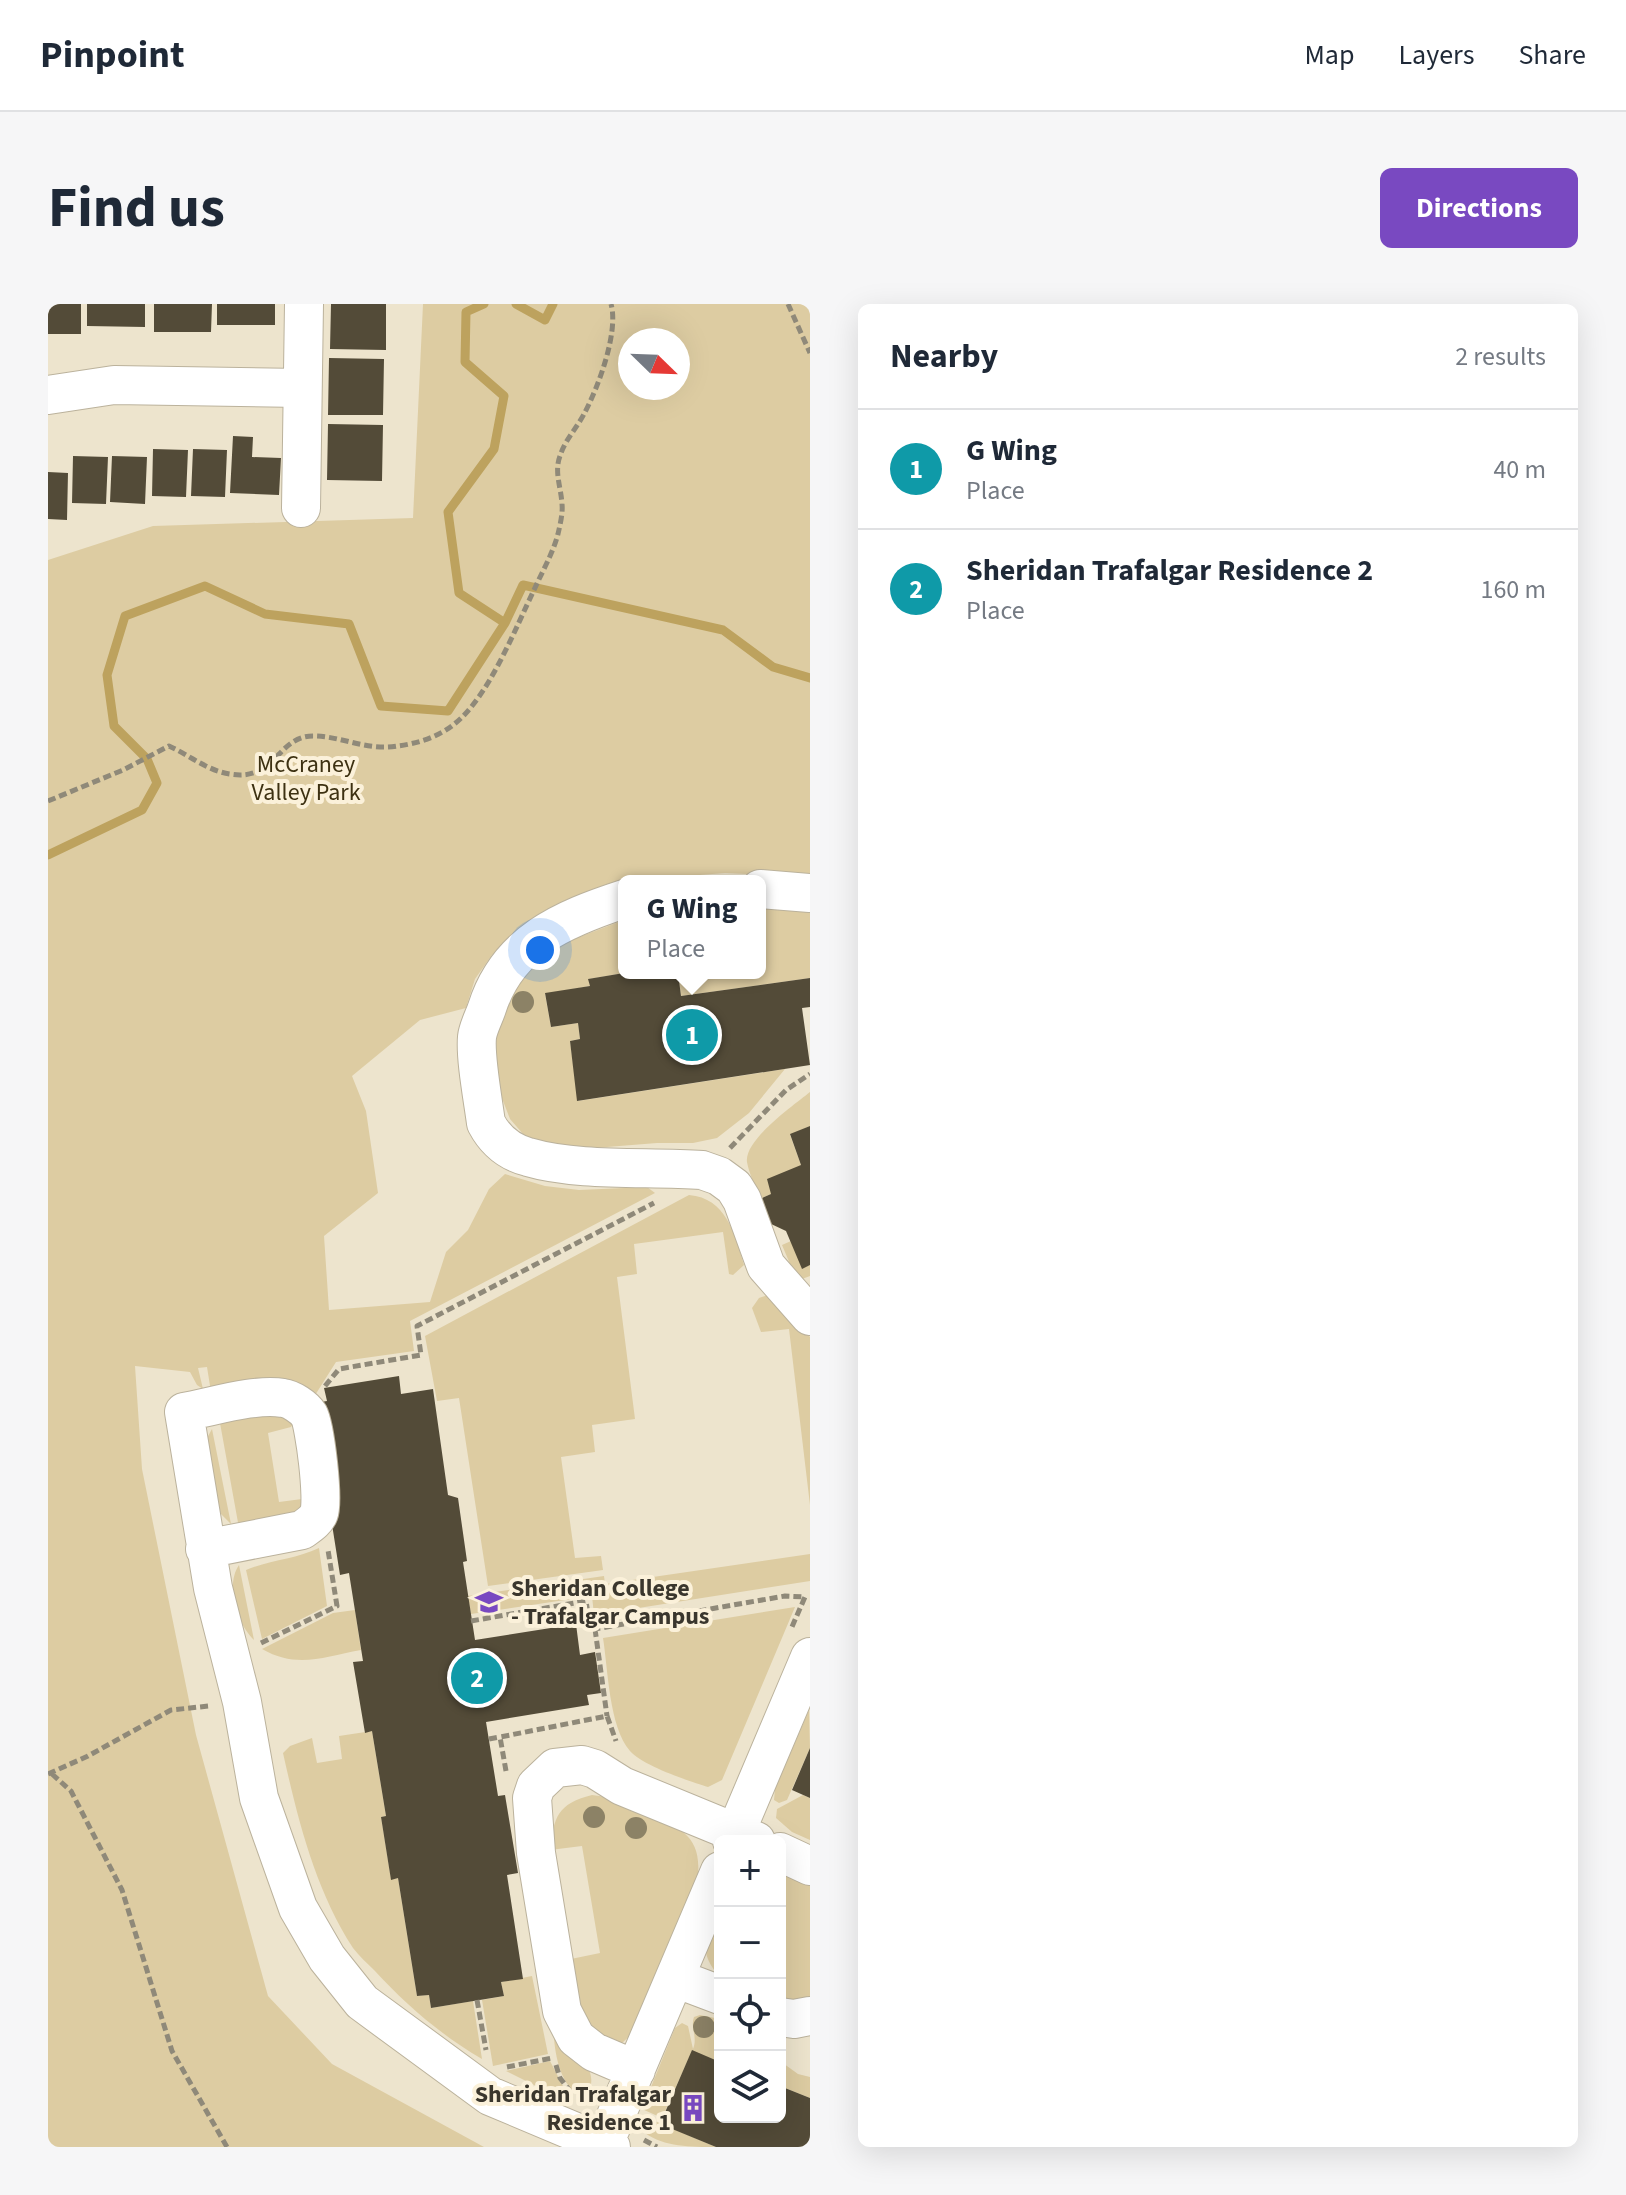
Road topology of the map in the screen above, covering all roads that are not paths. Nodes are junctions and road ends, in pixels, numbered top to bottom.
1 (304, 304) edge
2 (301, 388) junction
3 (48, 395) edge
4 (301, 508) dead end
5 (766, 889) edge
6 (810, 893) edge
7 (618, 901) edge
8 (810, 1316) edge
9 (205, 1549) junction
10 (810, 1657) edge
11 (735, 1835) edge
12 (743, 1835) edge
13 (786, 1855) edge
14 (810, 1866) edge
15 (714, 1885) edge
16 (675, 1978) junction
17 (714, 1993) edge
18 (810, 2016) edge
19 (786, 2018) edge
20 (636, 2070) junction
21 (608, 2146) edge

1 - 2 street
2 - 3 street
2 - 4 street
5 - 6 street
7 - 8 street
9 - 9 street
9 - 21 street
10 - 12 street
11 - 20 street
13 - 14 street
15 - 16 street
16 - 17 street
16 - 20 street
18 - 19 street
20 - 21 street

